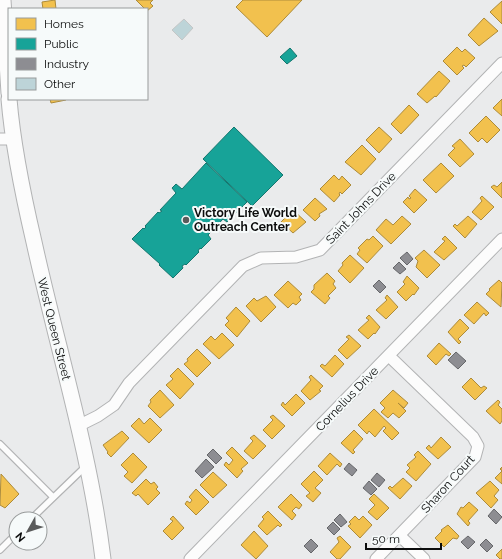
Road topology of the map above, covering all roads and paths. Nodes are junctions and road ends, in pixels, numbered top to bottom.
1 (3, 0) edge
2 (502, 63) edge
3 (8, 78) edge
4 (9, 100) edge
5 (6, 139) edge
6 (502, 239) edge
7 (389, 356) junction
8 (78, 426) junction
9 (0, 444) edge
10 (87, 466) junction
11 (53, 496) junction
12 (39, 511) edge
13 (400, 536) junction
14 (8, 542) edge
15 (0, 550) edge
16 (103, 559) edge
17 (190, 559) edge
18 (376, 559) edge
19 (424, 559) edge

1 - 3 street
2 - 8 street, Saint Johns Drive
4 - 5 street, West Queen Street
5 - 8 street, West Queen Street
6 - 7 street, Cornelius Drive
7 - 13 street, Sharon Court
7 - 17 street, Cornelius Drive
8 - 10 street, West Queen Street
9 - 11 lane
10 - 11 lane
10 - 16 street, West Queen Street
11 - 12 lane
13 - 18 street, Sharon Court
13 - 19 street
14 - 15 lane

